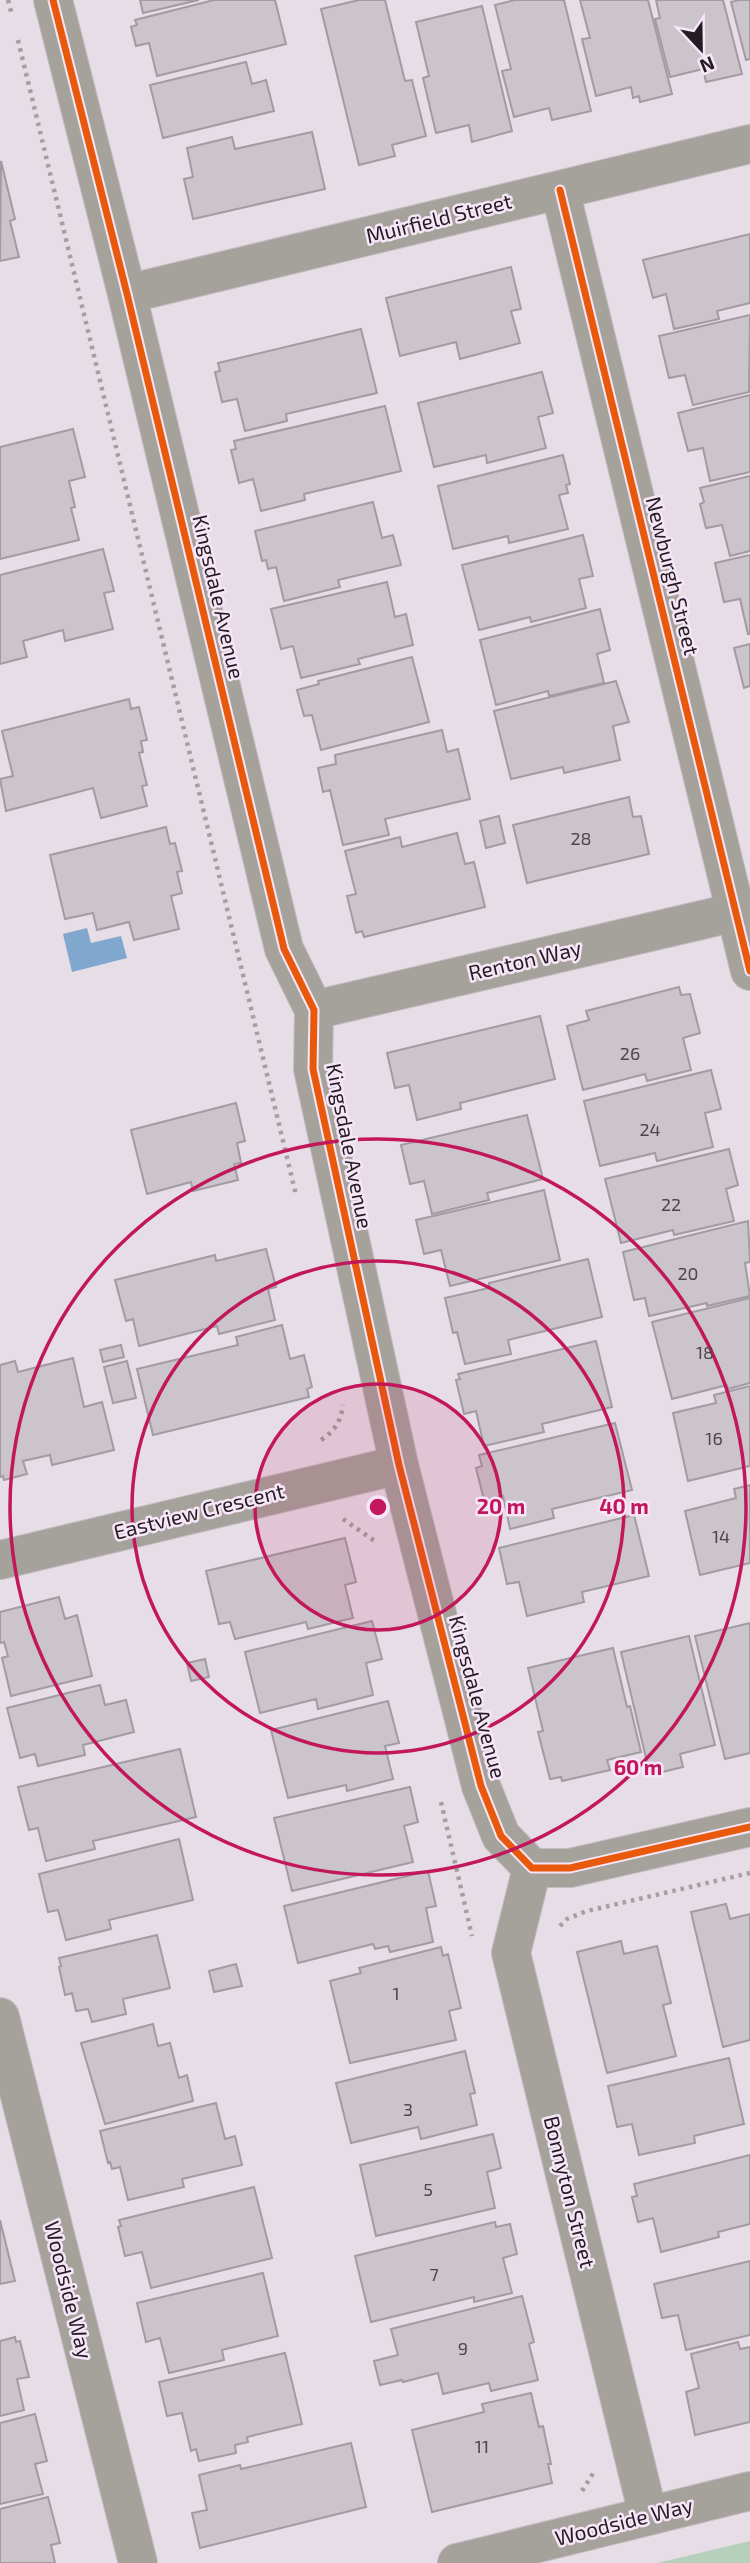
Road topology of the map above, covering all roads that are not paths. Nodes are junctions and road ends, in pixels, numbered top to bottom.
1 (53, 0) edge
2 (750, 144) edge
3 (560, 190) junction
4 (127, 294) junction
5 (736, 912) junction
6 (750, 971) edge
7 (314, 1010) junction
8 (399, 1465) junction
9 (0, 1560) edge
10 (750, 1827) edge
11 (532, 1868) junction
12 (0, 2017) edge
13 (6, 2073) edge
14 (750, 2491) edge
15 (648, 2515) junction
16 (138, 2563) edge
17 (457, 2563) edge

1 - 4 street, Kingsdale Avenue
2 - 3 street, Muirfield Street
3 - 4 street, Muirfield Street
3 - 5 street, Newburgh Street
4 - 7 street, Kingsdale Avenue
5 - 6 street, Newburgh Street
5 - 7 street, Renton Way
7 - 8 street, Kingsdale Avenue
8 - 9 street, Eastview Crescent
8 - 11 street, Kingsdale Avenue
10 - 11 street
11 - 15 street, Bonnyton Street
12 - 13 street, Woodside Way
13 - 16 street, Woodside Way
14 - 15 street, Woodside Way
15 - 17 street, Woodside Way

